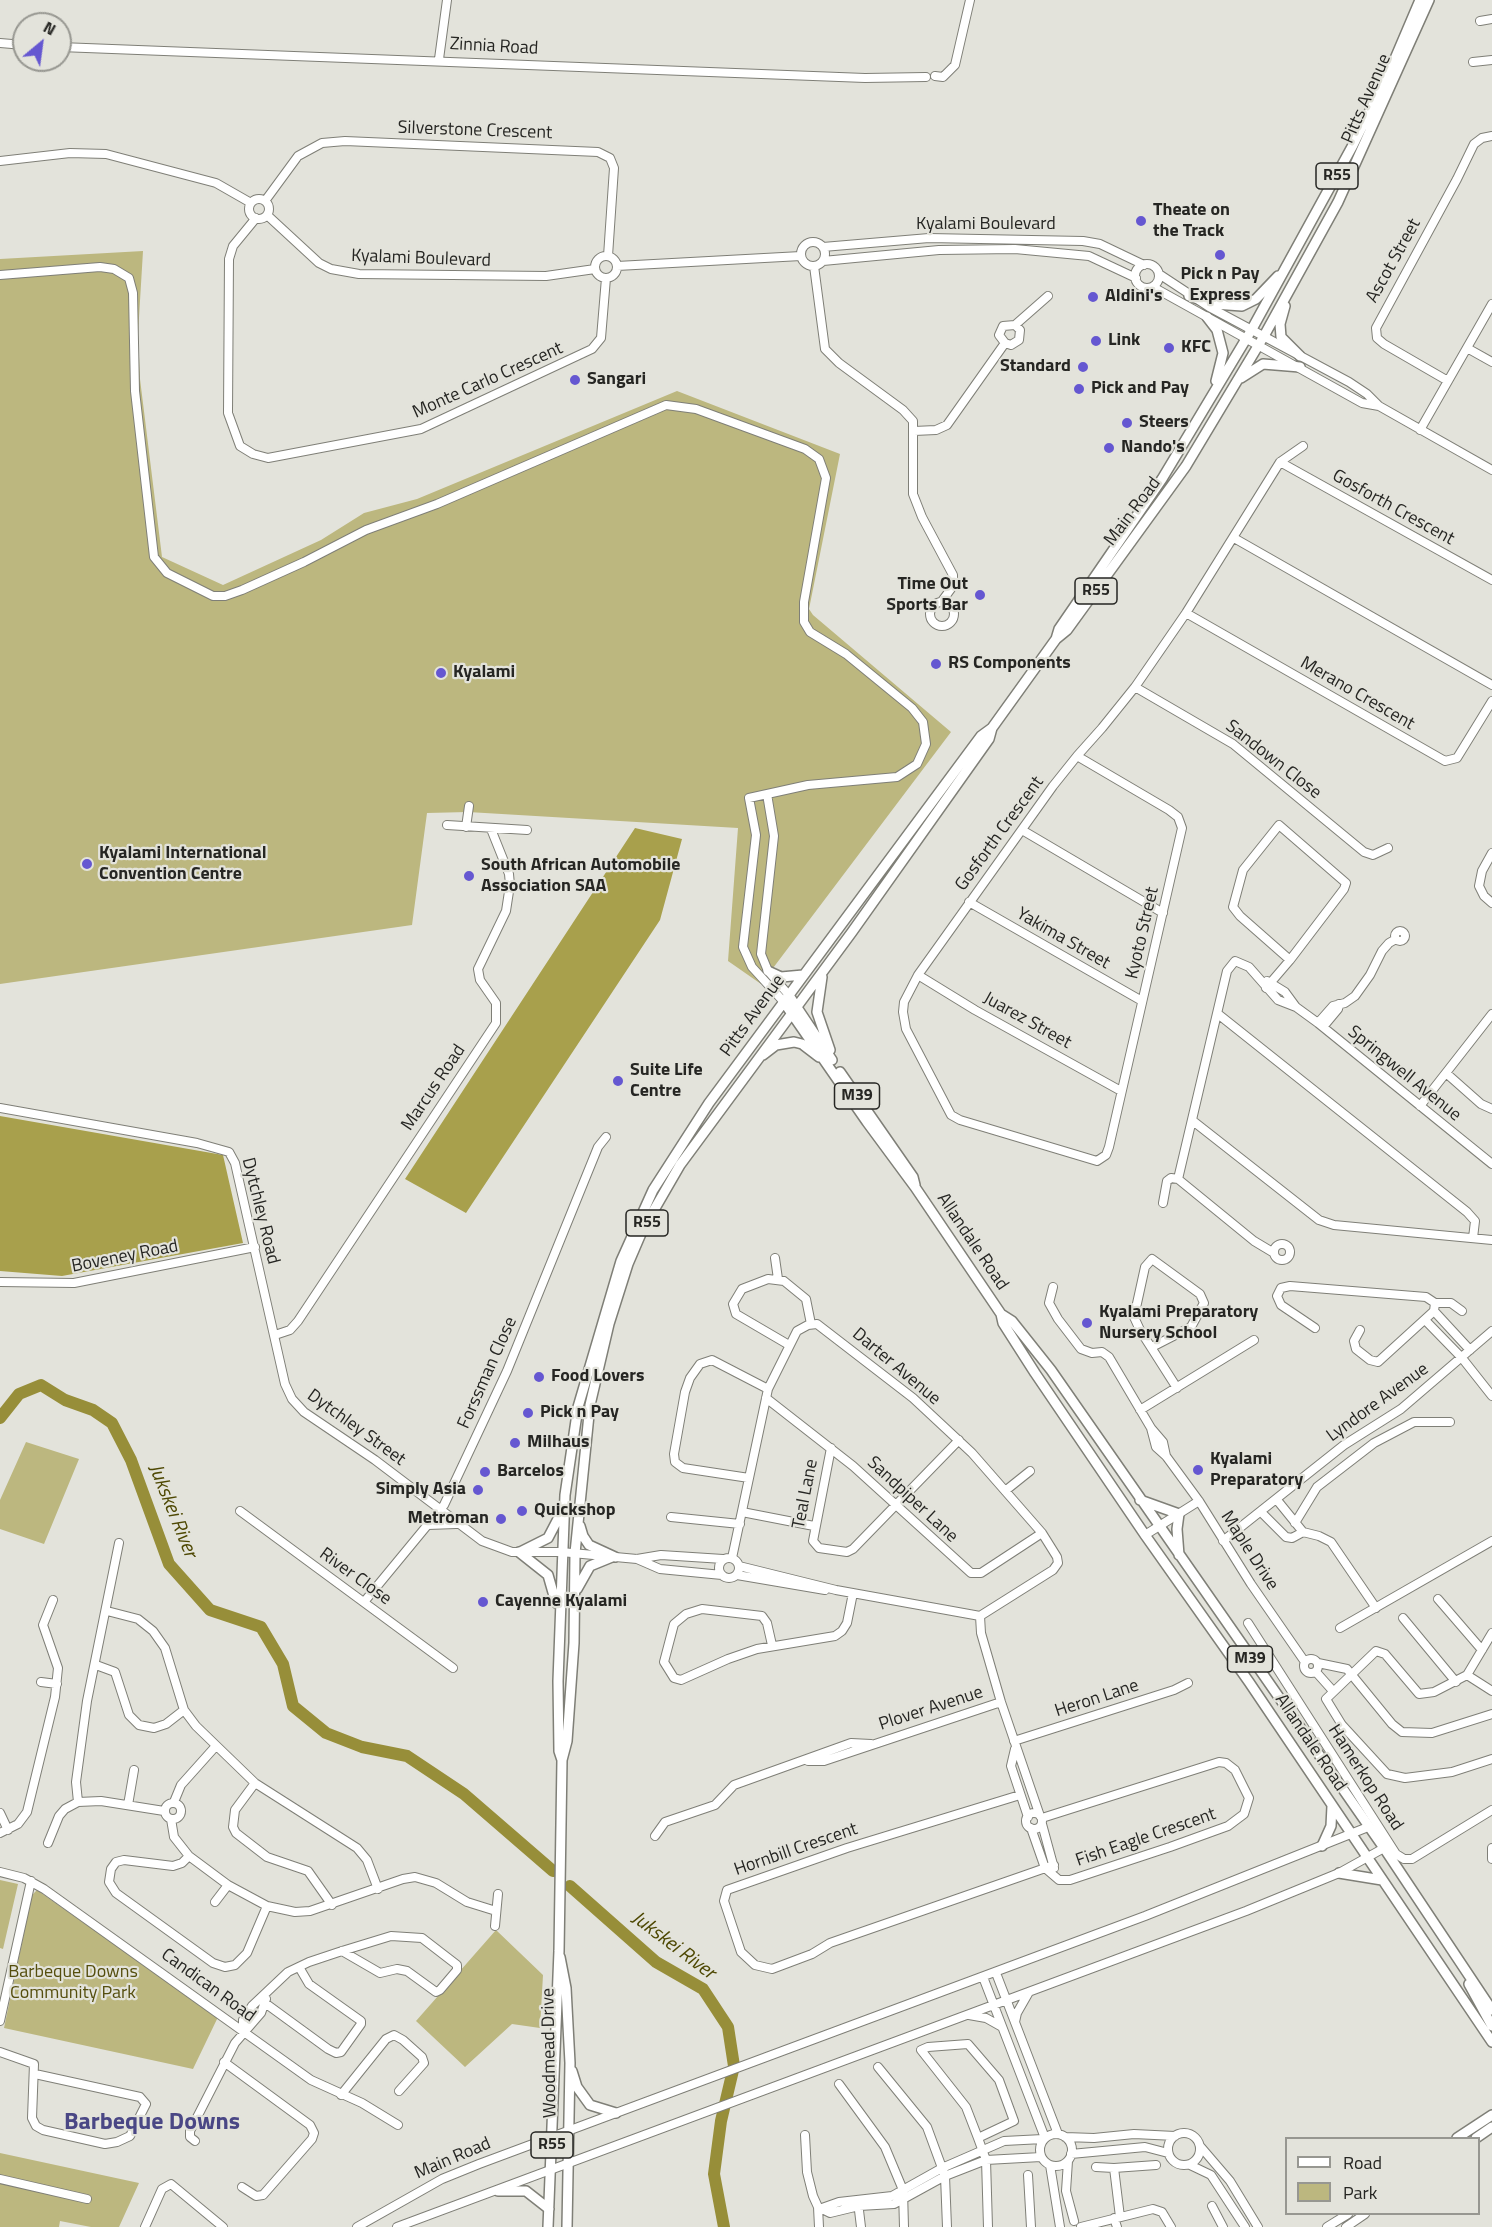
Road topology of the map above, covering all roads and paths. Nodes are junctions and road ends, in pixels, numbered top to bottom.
1 (447, 0) edge
2 (970, 0) edge
3 (1420, 0) edge
4 (1429, 0) edge
5 (1492, 19) edge
6 (1480, 21) dead end
7 (72, 46) edge
8 (439, 59) junction
9 (1492, 60) edge
10 (1473, 62) dead end
11 (935, 76) dead end
12 (926, 77) dead end
13 (1492, 136) edge
14 (0, 161) edge
15 (265, 201) junction
16 (252, 203) junction
17 (267, 215) junction
18 (256, 218) junction
19 (823, 248) junction
20 (608, 256) junction
21 (801, 256) junction
22 (824, 261) junction
23 (1144, 265) junction
24 (617, 266) junction
25 (814, 266) junction
26 (1287, 267) junction
27 (595, 268) junction
28 (1159, 274) junction
29 (0, 275) edge
30 (606, 278) junction
31 (1136, 278) junction
32 (1292, 284) junction
33 (1153, 287) junction
34 (1048, 296) dead end
35 (1189, 296) junction
36 (1492, 304) edge
37 (1207, 317) junction
38 (1016, 325) junction
39 (1252, 330) junction
40 (1247, 339) junction
41 (1261, 340) junction
42 (1005, 343) junction
43 (1467, 348) junction
44 (1300, 356) junction
45 (1492, 362) edge
46 (1319, 366) junction
47 (1299, 367) junction
48 (1313, 375) junction
49 (1237, 381) junction
50 (1448, 381) junction
51 (1209, 400) junction
52 (1379, 406) junction
53 (1420, 430) junction
54 (914, 431) junction
55 (1303, 446) dead end
56 (1280, 462) junction
57 (1492, 470) edge
58 (1234, 538) junction
59 (1492, 580) edge
60 (942, 601) dead end
61 (1186, 613) junction
62 (1056, 639) junction
63 (1492, 685) edge
64 (1134, 687) junction
65 (1492, 701) edge
66 (1077, 756) junction
67 (963, 767) junction
68 (767, 794) junction
69 (469, 806) dead end
70 (447, 825) dead end
71 (465, 827) junction
72 (490, 829) junction
73 (528, 830) dead end
74 (1022, 830) junction
75 (1388, 848) dead end
76 (1492, 853) edge
77 (969, 902) junction
78 (1492, 903) edge
79 (1163, 913) junction
80 (1396, 939) dead end
81 (1290, 960) junction
82 (768, 971) junction
83 (823, 972) junction
84 (803, 975) junction
85 (918, 975) junction
86 (1269, 986) junction
87 (786, 998) junction
88 (1142, 1001) junction
89 (794, 1008) junction
90 (1218, 1014) junction
91 (1492, 1014) edge
92 (1321, 1025) junction
93 (757, 1060) junction
94 (832, 1065) junction
95 (1446, 1073) junction
96 (1121, 1090) junction
97 (1420, 1106) junction
98 (0, 1108) edge
99 (1492, 1109) edge
100 (1193, 1121) junction
101 (606, 1137) dead end
102 (1092, 1161) joint
103 (1492, 1164) edge
104 (1178, 1179) junction
105 (1163, 1203) dead end
106 (1473, 1238) junction
107 (1492, 1240) edge
108 (255, 1247) junction
109 (1274, 1253) dead end
110 (775, 1258) dead end
111 (778, 1279) junction
112 (0, 1282) edge
113 (1053, 1287) dead end
114 (1435, 1307) junction
115 (1462, 1311) dead end
116 (1001, 1314) junction
117 (1425, 1320) junction
118 (811, 1324) junction
119 (1314, 1328) dead end
120 (1360, 1329) dead end
121 (1492, 1331) edge
122 (274, 1335) junction
123 (1254, 1340) dead end
124 (789, 1345) junction
125 (1152, 1347) junction
126 (1470, 1350) junction
127 (1462, 1358) junction
128 (1177, 1388) junction
129 (768, 1389) junction
130 (1492, 1396) edge
131 (292, 1398) joint
132 (766, 1398) junction
133 (1140, 1410) junction
134 (1450, 1422) dead end
135 (958, 1440) junction
136 (831, 1448) junction
137 (1030, 1471) dead end
138 (749, 1478) junction
139 (1005, 1491) junction
140 (565, 1495) junction
141 (449, 1496) junction
142 (1139, 1499) junction
143 (1277, 1500) junction
144 (1199, 1502) junction
145 (896, 1506) junction
146 (440, 1510) junction
147 (240, 1511) dead end
148 (742, 1512) junction
149 (1261, 1512) junction
150 (1179, 1514) junction
151 (578, 1515) junction
152 (671, 1517) dead end
153 (1295, 1523) junction
154 (458, 1524) junction
155 (740, 1524) junction
156 (428, 1525) junction
157 (814, 1526) junction
158 (1158, 1527) junction
159 (1303, 1532) junction
160 (1042, 1533) junction
161 (1144, 1535) junction
162 (1223, 1540) junction
163 (1492, 1541) edge
164 (119, 1543) dead end
165 (519, 1552) junction
166 (561, 1552) junction
167 (575, 1553) junction
168 (614, 1557) junction
169 (1179, 1557) junction
170 (732, 1558) junction
171 (637, 1559) junction
172 (723, 1560) junction
173 (738, 1570) junction
174 (722, 1575) junction
175 (853, 1593) junction
176 (574, 1597) junction
177 (1438, 1599) dead end
178 (53, 1600) dead end
179 (364, 1602) junction
180 (1376, 1608) junction
181 (107, 1611) junction
182 (980, 1616) junction
183 (1403, 1618) dead end
184 (1248, 1623) dead end
185 (560, 1626) junction
186 (1340, 1628) dead end
187 (1491, 1639) edge
188 (772, 1645) junction
189 (1482, 1650) junction
190 (1305, 1662) junction
191 (1318, 1663) junction
192 (96, 1665) junction
193 (453, 1668) dead end
194 (1316, 1672) junction
195 (1351, 1672) junction
196 (1467, 1675) junction
197 (41, 1682) dead end
198 (1456, 1682) junction
199 (1188, 1683) dead end
200 (57, 1684) junction
201 (1333, 1691) junction
202 (1492, 1691) edge
203 (1001, 1702) junction
204 (184, 1710) junction
205 (1492, 1714) edge
206 (1015, 1744) junction
207 (215, 1747) junction
208 (1492, 1759) edge
209 (562, 1760) junction
210 (134, 1770) dead end
211 (255, 1783) junction
212 (1020, 1795) junction
213 (78, 1802) junction
214 (174, 1802) junction
215 (128, 1805) junction
216 (1332, 1806) junction
217 (1492, 1810) edge
218 (164, 1811) junction
219 (0, 1813) edge
220 (1028, 1817) junction
221 (171, 1819) junction
222 (1041, 1819) junction
223 (1368, 1827) junction
224 (1031, 1828) junction
225 (4, 1832) edge
226 (1351, 1834) junction
227 (655, 1836) dead end
228 (48, 1843) dead end
229 (1322, 1846) junction
230 (1383, 1848) junction
231 (1492, 1848) edge
232 (189, 1856) junction
233 (1367, 1857) junction
234 (1492, 1859) edge
235 (1054, 1865) junction
236 (1045, 1868) junction
237 (0, 1872) edge
238 (1339, 1873) junction
239 (1055, 1875) junction
240 (1382, 1880) junction
241 (31, 1881) junction
242 (228, 1885) junction
243 (378, 1889) junction
244 (498, 1894) dead end
245 (215, 1902) dead end
246 (332, 1905) junction
247 (267, 1906) junction
248 (496, 1911) junction
249 (495, 1926) dead end
250 (342, 1951) junction
251 (559, 1951) junction
252 (1457, 1957) junction
253 (299, 1967) junction
254 (996, 1973) junction
255 (983, 1977) junction
256 (1029, 1992) junction
257 (266, 1993) junction
258 (1006, 2000) junction
259 (266, 2003) junction
260 (995, 2004) junction
261 (1492, 2010) edge
262 (966, 2015) junction
263 (0, 2021) edge
264 (1015, 2022) junction
265 (1004, 2027) junction
266 (243, 2031) junction
267 (1491, 2036) edge
268 (0, 2052) edge
269 (225, 2062) junction
270 (570, 2063) junction
271 (878, 2067) dead end
272 (35, 2074) junction
273 (839, 2084) dead end
274 (399, 2091) dead end
275 (341, 2095) junction
276 (616, 2113) junction
277 (1492, 2115) edge
278 (398, 2125) dead end
279 (1492, 2127) edge
280 (568, 2133) junction
281 (805, 2135) dead end
282 (1061, 2135) junction
283 (1175, 2136) junction
284 (1460, 2137) edge
285 (1479, 2137) edge
286 (552, 2138) junction
287 (978, 2138) junction
288 (1044, 2138) junction
289 (195, 2141) dead end
290 (1200, 2146) junction
291 (982, 2151) junction
292 (1168, 2153) junction
293 (1041, 2157) junction
294 (1070, 2158) junction
295 (986, 2160) junction
296 (568, 2163) junction
297 (1050, 2165) junction
298 (1156, 2165) dead end
299 (1190, 2165) junction
300 (1096, 2167) dead end
301 (942, 2168) junction
302 (1114, 2168) junction
303 (550, 2171) junction
304 (1028, 2175) dead end
305 (945, 2176) junction
306 (0, 2179) edge
307 (1052, 2180) junction
308 (1065, 2181) junction
309 (242, 2187) dead end
310 (903, 2190) junction
311 (498, 2191) junction
312 (87, 2199) dead end
313 (904, 2199) junction
314 (859, 2203) junction
315 (1212, 2206) dead end
316 (820, 2208) junction
317 (549, 2209) junction
318 (1346, 2215) edge
319 (1364, 2215) edge
320 (1117, 2218) junction
321 (1077, 2225) edge
322 (145, 2227) edge
323 (223, 2227) edge
324 (357, 2227) edge
325 (397, 2227) edge
326 (548, 2227) edge
327 (567, 2227) edge
328 (819, 2227) edge
329 (861, 2227) edge
330 (904, 2227) edge
331 (947, 2227) edge
332 (988, 2227) edge
333 (1031, 2227) edge
334 (1061, 2227) edge
335 (1118, 2227) edge
336 (1171, 2227) edge
337 (1223, 2227) edge
338 (1245, 2227) edge
339 (1258, 2227) edge
340 (1327, 2227) edge
341 (1346, 2227) edge

1 - 8 street
2 - 11 street
3 - 26 main road, Pitts Avenue / R55
4 - 32 main road, Pitts Avenue / R55
5 - 6 street
7 - 8 street, Zinnia Road
8 - 12 street, Zinnia Road
9 - 10 street
13 - 50 street, Ascot Street
14 - 16 street
15 - 16 street
15 - 17 street
15 - 20 street, Silverstone Crescent
16 - 18 street
17 - 18 street
17 - 27 street, Kyalami Boulevard
18 - 30 street, Monte Carlo Crescent
19 - 21 street
19 - 22 street
19 - 23 street, Kyalami Boulevard
20 - 24 street
20 - 27 street
21 - 24 street
21 - 25 street
22 - 25 street
22 - 31 street, Kyalami Boulevard
23 - 28 street, Kyalami Boulevard
23 - 31 street
24 - 30 street
25 - 54 street
26 - 35 main road
26 - 39 main road, Pitts Avenue / R55
27 - 30 street
28 - 33 street
28 - 35 street, Kyalami Boulevard
29 - 68 street
31 - 33 street, Kyalami Boulevard
32 - 41 main road, Pitts Avenue / R55
32 - 44 main road
33 - 37 street, Kyalami Boulevard
34 - 38 street
35 - 39 street, Kyalami Boulevard
36 - 43 street
37 - 40 street, Kyalami Boulevard
37 - 51 main road
38 - 42 street
38 - 42 street
39 - 40 main road, Main Road / R55
39 - 41 street, Kyalami Boulevard
40 - 41 street, Kyalami Boulevard
40 - 51 main road, Main Road / R55
41 - 44 street
41 - 47 street
41 - 49 main road, Main Road / R55
42 - 54 street
43 - 45 street
43 - 50 street
44 - 46 street
46 - 48 street
46 - 52 street
47 - 48 street
47 - 49 main road
48 - 52 street
49 - 62 main road, Main Road / R55
50 - 53 street
51 - 62 main road, Main Road / R55
52 - 53 street
53 - 57 street
54 - 60 street
55 - 56 street, Gosforth Crescent
56 - 58 street, Gosforth Crescent
56 - 59 street, Gosforth Crescent
58 - 61 street, Gosforth Crescent
58 - 63 street
61 - 64 street, Gosforth Crescent
61 - 65 street, Merano Crescent
62 - 67 main road, Main Road / R55
64 - 66 street, Gosforth Crescent
64 - 75 street, Sandown Close
66 - 74 street, Gosforth Crescent
66 - 79 street, Kyoto Street
67 - 83 main road, Pitts Avenue / R55
67 - 84 main road, Pitts Avenue / R55
68 - 82 street
68 - 87 street
69 - 71 street
70 - 71 street
71 - 72 street
72 - 73 street
72 - 122 street, Marcus Road
74 - 77 street, Gosforth Crescent
74 - 79 street
76 - 78 street
77 - 85 street, Gosforth Crescent
77 - 88 street, Yakima Street
79 - 88 street, Kyoto Street
80 - 92 street
81 - 81 street
81 - 86 street
82 - 84 main road
82 - 87 street
83 - 89 main road, Pitts Avenue / R55
83 - 94 main road
84 - 87 main road, Pitts Avenue / R55
85 - 96 street, Juarez Street
85 - 102 street, Gosforth Crescent
86 - 90 street, Springwell Avenue
86 - 92 street, Springwell Avenue
87 - 89 main road, Allandale Road / M39
87 - 140 main road, Pitts Avenue / R55
88 - 96 street, Kyoto Street
89 - 93 main road, Pitts Avenue / R55
89 - 94 main road, Allandale Road / M39
90 - 100 street
90 - 106 street
91 - 95 street
92 - 97 street, Springwell Avenue
93 - 94 main road
93 - 151 main road, Pitts Avenue / R55
94 - 116 main road, Allandale Road / M39
95 - 97 street
95 - 99 street
96 - 102 street, Kyoto Street
97 - 103 street, Springwell Avenue
98 - 108 street, Dytchley Road
100 - 104 street
100 - 106 street
101 - 141 street, Forssman Close
104 - 105 street
104 - 109 street
106 - 107 street
108 - 112 street, Boveney Road
108 - 122 street, Dytchley Road
110 - 111 street
111 - 118 street
111 - 124 street
113 - 133 street, Maple Drive
114 - 115 street
114 - 117 street
114 - 119 street
114 - 126 street
116 - 142 main road, Allandale Road / M39
116 - 161 main road, Allandale Road / M39
117 - 120 street
117 - 127 street
118 - 124 street
118 - 135 street, Darter Avenue
121 - 126 street, Lyndore Avenue
122 - 131 street, Dytchley Road
123 - 128 street
124 - 129 street
125 - 125 street
125 - 128 street
126 - 127 street, Lyndore Avenue
127 - 130 street
127 - 143 street, Lyndore Avenue
128 - 133 street
129 - 132 street
129 - 138 street
131 - 146 street, Dytchley Street
132 - 136 street, Sandpiper Lane
132 - 138 street
133 - 144 street, Maple Drive
134 - 153 street
135 - 139 street, Darter Avenue
135 - 145 street
136 - 145 street, Sandpiper Lane
136 - 157 street, Teal Lane
137 - 139 street
138 - 148 street
139 - 160 street, Darter Avenue
140 - 165 main road
140 - 166 main road, Pitts Avenue / R55
141 - 146 street, Forssman Close
141 - 154 street
142 - 150 main road
142 - 158 main road, Allandale Road / M39
143 - 149 street, Lyndore Avenue
143 - 153 street
144 - 150 street
144 - 162 street, Maple Drive
145 - 157 street, Teal Lane
145 - 160 street, Sandpiper Lane
146 - 154 street, Dytchley Street
146 - 156 street, Forssman Close
147 - 179 street, River Close
148 - 155 street
148 - 157 street
149 - 159 street
149 - 162 street, Lyndore Avenue
150 - 158 street
150 - 169 main road
151 - 167 main road, Pitts Avenue / R55
151 - 168 main road
152 - 155 street
153 - 159 street
154 - 156 street
154 - 165 street, Dytchley Street
155 - 170 street
156 - 179 street, Forssman Close
158 - 161 street
158 - 169 main road, Allandale Road / M39
159 - 180 street
160 - 182 street, Darter Avenue
161 - 216 main road, Allandale Road / M39
162 - 190 street, Maple Drive
163 - 180 street
164 - 181 street
165 - 166 street, Dytchley Street
165 - 185 main road
166 - 167 street, Dytchley Street
166 - 185 main road, Woodmead Drive / R55
167 - 168 street, Dytchley Street
167 - 176 main road, Woodmead Drive / R55
168 - 171 street, Dytchley Street
168 - 176 main road
169 - 223 main road, Allandale Road / M39
170 - 172 street
170 - 173 street
171 - 172 street
171 - 174 street
172 - 174 street
173 - 174 street
173 - 175 street
175 - 182 street
175 - 188 street
176 - 209 main road, Woodmead Drive / R55
177 - 189 street
178 - 200 street
179 - 193 street, River Close
180 - 186 street
181 - 192 street
181 - 204 street
182 - 203 street, Fish Eagle Crescent
183 - 198 street
184 - 217 street, Hamerkop Road
185 - 209 main road, Woodmead Drive / R55
187 - 189 street
188 - 188 street
189 - 196 street
190 - 191 street
190 - 194 street
191 - 194 street
191 - 195 street
192 - 204 street
192 - 213 street
194 - 201 street
195 - 198 street
195 - 201 street
195 - 205 street
196 - 198 street
196 - 202 street
197 - 200 street
199 - 206 street, Heron Lane
200 - 225 street
201 - 208 street
203 - 206 street, Fish Eagle Crescent
203 - 227 street, Plover Avenue
204 - 207 street
206 - 212 street
206 - 222 street, Fish Eagle Crescent
207 - 211 street
207 - 214 street
209 - 251 main road, Woodmead Drive / R55
210 - 215 street
211 - 243 street
211 - 246 street
212 - 220 street
212 - 236 street, Hornbill Crescent
213 - 215 street
213 - 228 street
214 - 218 street
214 - 221 street
215 - 218 street
216 - 226 main road, Allandale Road / M39
216 - 229 main road
218 - 221 street
219 - 225 street
220 - 222 street
220 - 224 street
221 - 232 street
222 - 224 street
222 - 235 street, Fish Eagle Crescent
222 - 239 street, Fish Eagle Crescent
223 - 226 street, Main Road
223 - 230 main road, Allandale Road / M39
224 - 236 street
226 - 229 street, Main Road
226 - 233 main road, Allandale Road / M39
229 - 254 street, Main Road
230 - 233 street
230 - 252 main road, Allandale Road / M39
231 - 234 street
232 - 242 street
232 - 247 street
233 - 238 street
233 - 240 main road, Allandale Road / M39
235 - 236 street, Hornbill Crescent
235 - 239 street, Fish Eagle Crescent
236 - 239 street, Fish Eagle Crescent
237 - 241 street, Candican Road
238 - 240 main road
238 - 256 street
240 - 267 main road, Allandale Road / M39
241 - 263 street
241 - 266 street, Candican Road
242 - 245 street
242 - 247 street
243 - 246 street
243 - 248 street
244 - 248 street
246 - 247 street
248 - 249 street
250 - 250 street
250 - 253 street
251 - 270 main road, Woodmead Drive / R55
251 - 286 main road, Woodmead Drive / R55
252 - 261 main road, Allandale Road / M39
252 - 267 main road
253 - 257 street
253 - 259 street
254 - 255 street, Main Road
254 - 258 street
255 - 260 street
255 - 276 street, Main Road
256 - 258 street
256 - 264 street
257 - 259 street
257 - 266 street
258 - 260 street
258 - 264 street
259 - 266 street
260 - 262 street
260 - 265 street
262 - 265 street
262 - 296 street
264 - 282 street
265 - 288 street
266 - 269 street
266 - 275 street, Candican Road
268 - 272 street
269 - 289 street
269 - 309 street
270 - 276 main road
270 - 280 main road, Woodmead Drive / R55
271 - 301 street
272 - 272 street
273 - 310 street
274 - 275 street
275 - 278 street, Candican Road
276 - 280 street, Main Road
277 - 284 main road
279 - 285 main road
280 - 286 street, Main Road
280 - 296 main road, Woodmead Drive / R55
281 - 316 street
282 - 283 street
282 - 288 street
282 - 294 street
283 - 290 street
283 - 292 street
286 - 303 main road, Woodmead Drive / R55
286 - 324 street, Main Road
287 - 287 street
287 - 291 street
288 - 291 street
288 - 293 street
290 - 299 street
290 - 339 street
291 - 295 street
291 - 301 street
292 - 294 street
292 - 299 street
293 - 295 street
293 - 297 street
294 - 297 street
294 - 308 street
295 - 305 street
295 - 332 street
296 - 303 street
296 - 327 main road, Woodmead Drive / R55
297 - 307 street
298 - 302 street
299 - 338 street
300 - 302 street
301 - 305 street
301 - 310 street
302 - 320 street
303 - 311 street
303 - 317 main road, Woodmead Drive / R55
304 - 333 street
305 - 313 street
305 - 331 street
306 - 312 street
307 - 308 street
307 - 334 street
308 - 321 street
310 - 313 street
310 - 314 street
311 - 317 main road
311 - 325 street
313 - 314 street
313 - 330 street
314 - 316 street
314 - 329 street
315 - 337 street
316 - 328 street
317 - 326 main road, Woodmead Drive / R55
318 - 340 street
319 - 341 street
320 - 321 street
320 - 335 street
320 - 336 street
321 - 334 street
322 - 323 street

